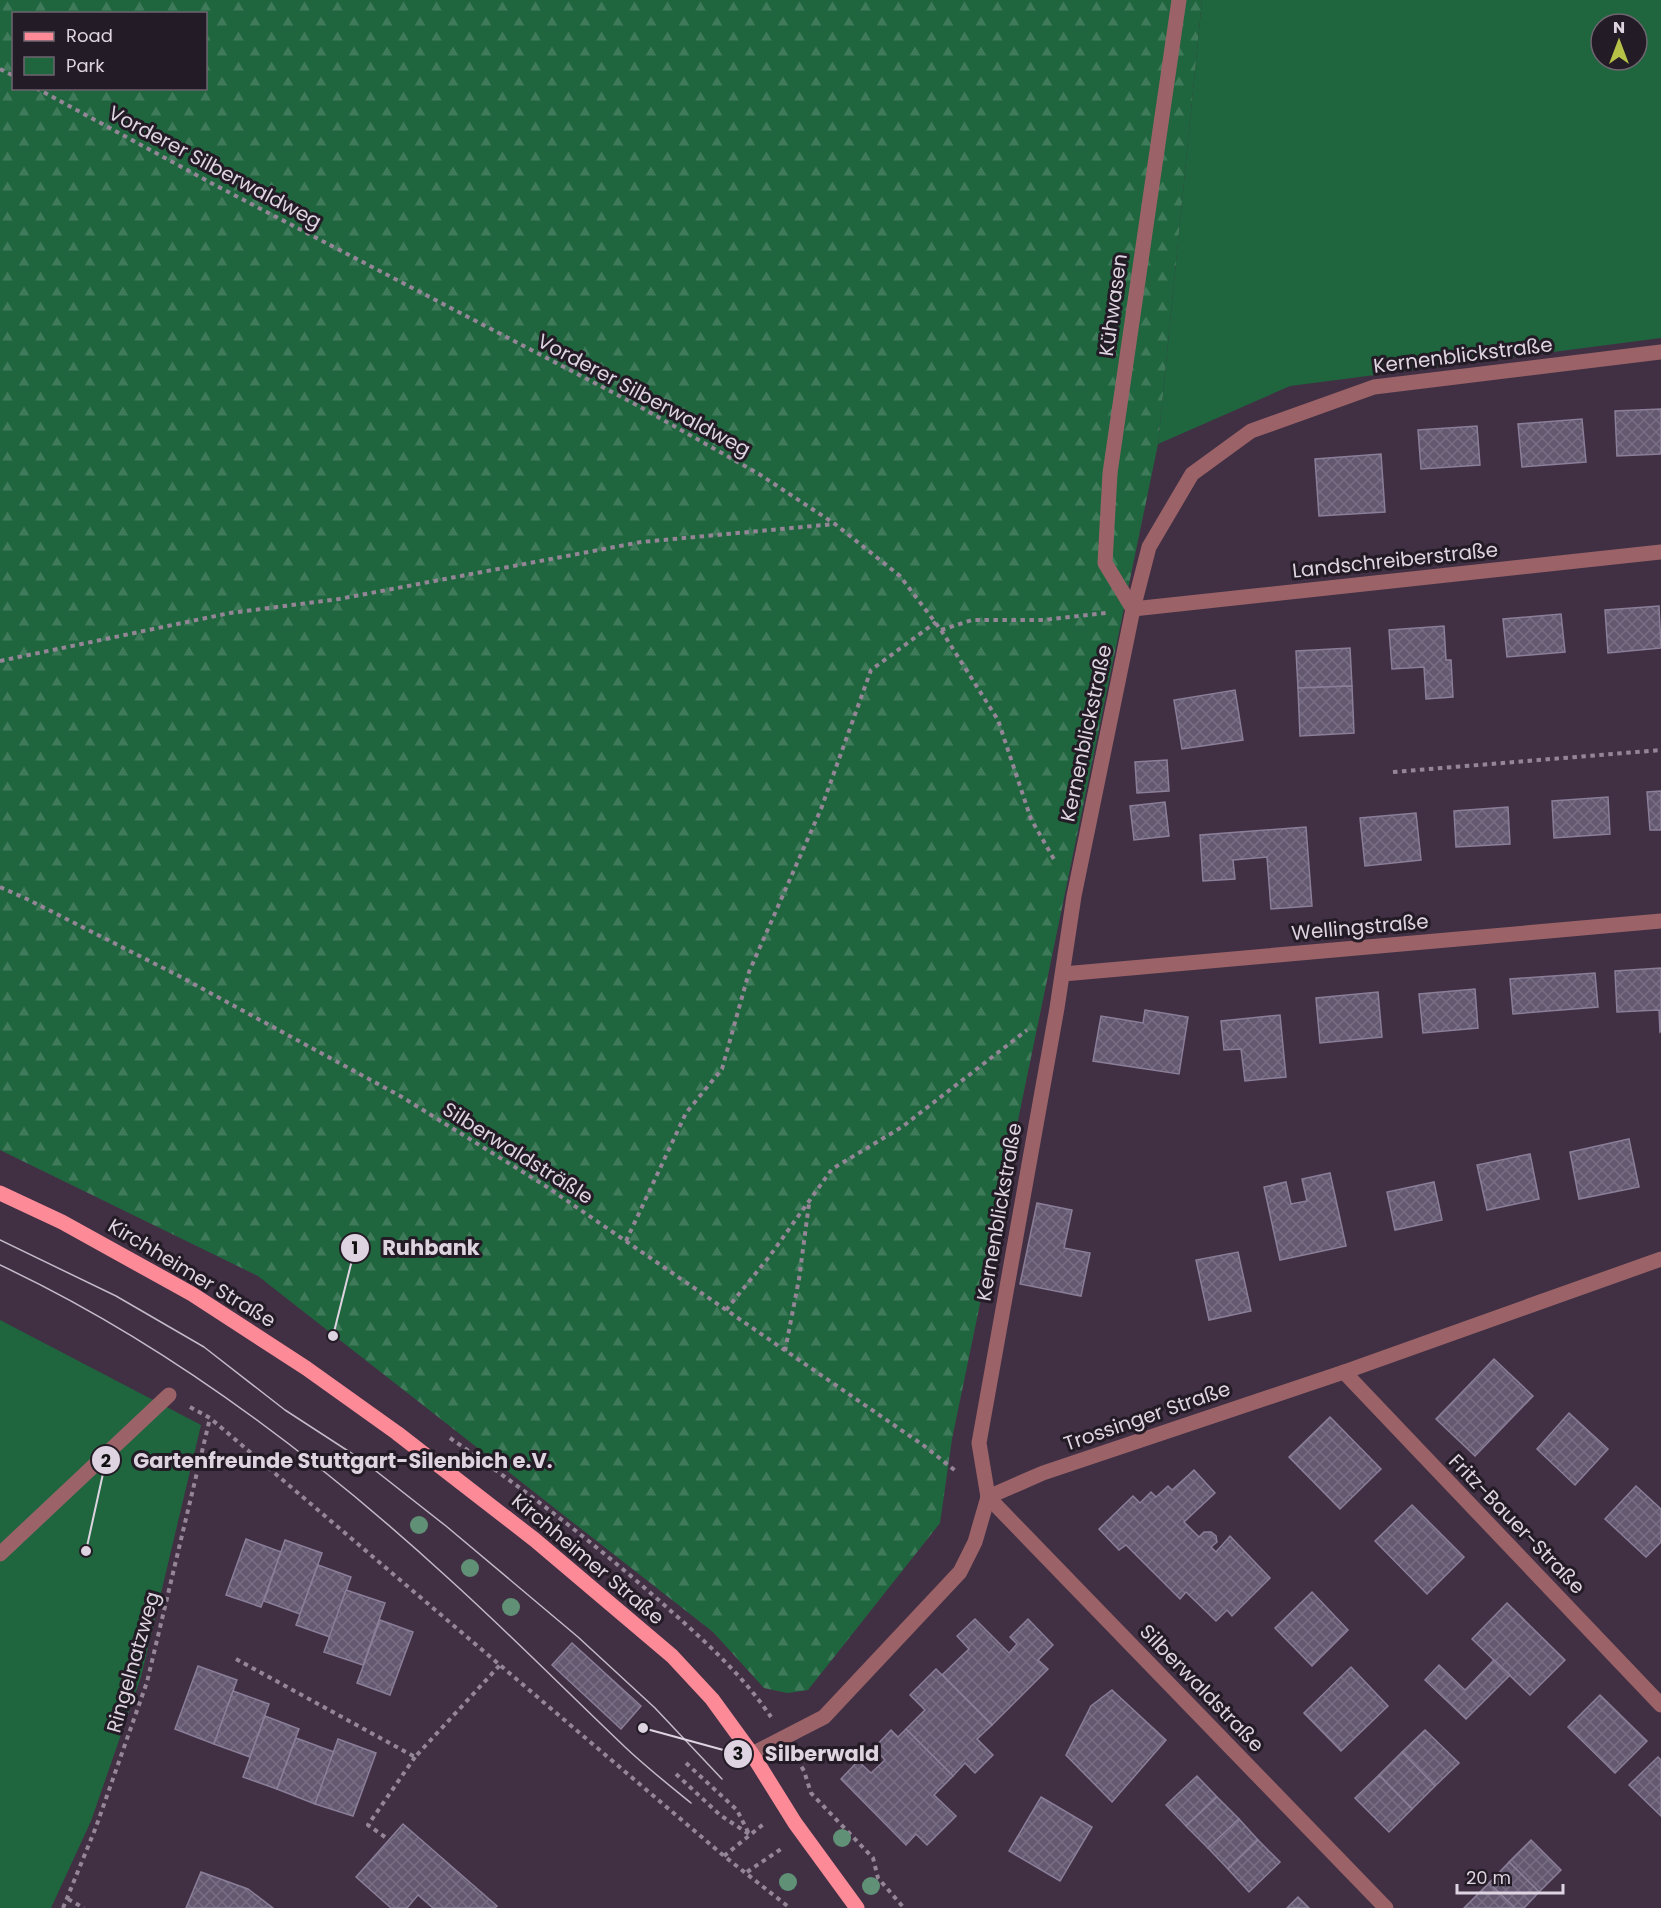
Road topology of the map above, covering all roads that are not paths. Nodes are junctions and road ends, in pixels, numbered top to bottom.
1 (1179, 0) edge
2 (1661, 352) edge
3 (1661, 552) edge
4 (1134, 609) junction
5 (1661, 921) edge
6 (1063, 974) junction
7 (0, 1193) edge
8 (1661, 1259) edge
9 (1344, 1372) junction
10 (169, 1395) road end
11 (988, 1497) junction
12 (0, 1554) edge
13 (1661, 1705) edge
14 (752, 1754) junction
15 (857, 1908) edge
16 (1386, 1908) edge

1 - 4 street, Kühwasen
2 - 4 street, Kernenblickstraße
3 - 4 street, Landschreiberstraße
4 - 6 street, Kernenblickstraße
5 - 6 street, Wellingstraße
6 - 11 street, Kernenblickstraße
7 - 14 main road, Kirchheimer Straße
8 - 9 street, Trossinger Straße
9 - 11 street, Trossinger Straße
9 - 13 street, Fritz-Bauer-Straße
10 - 12 street
11 - 14 street
11 - 16 street, Silberwaldstraße
14 - 15 main road, Kirchheimer Straße

